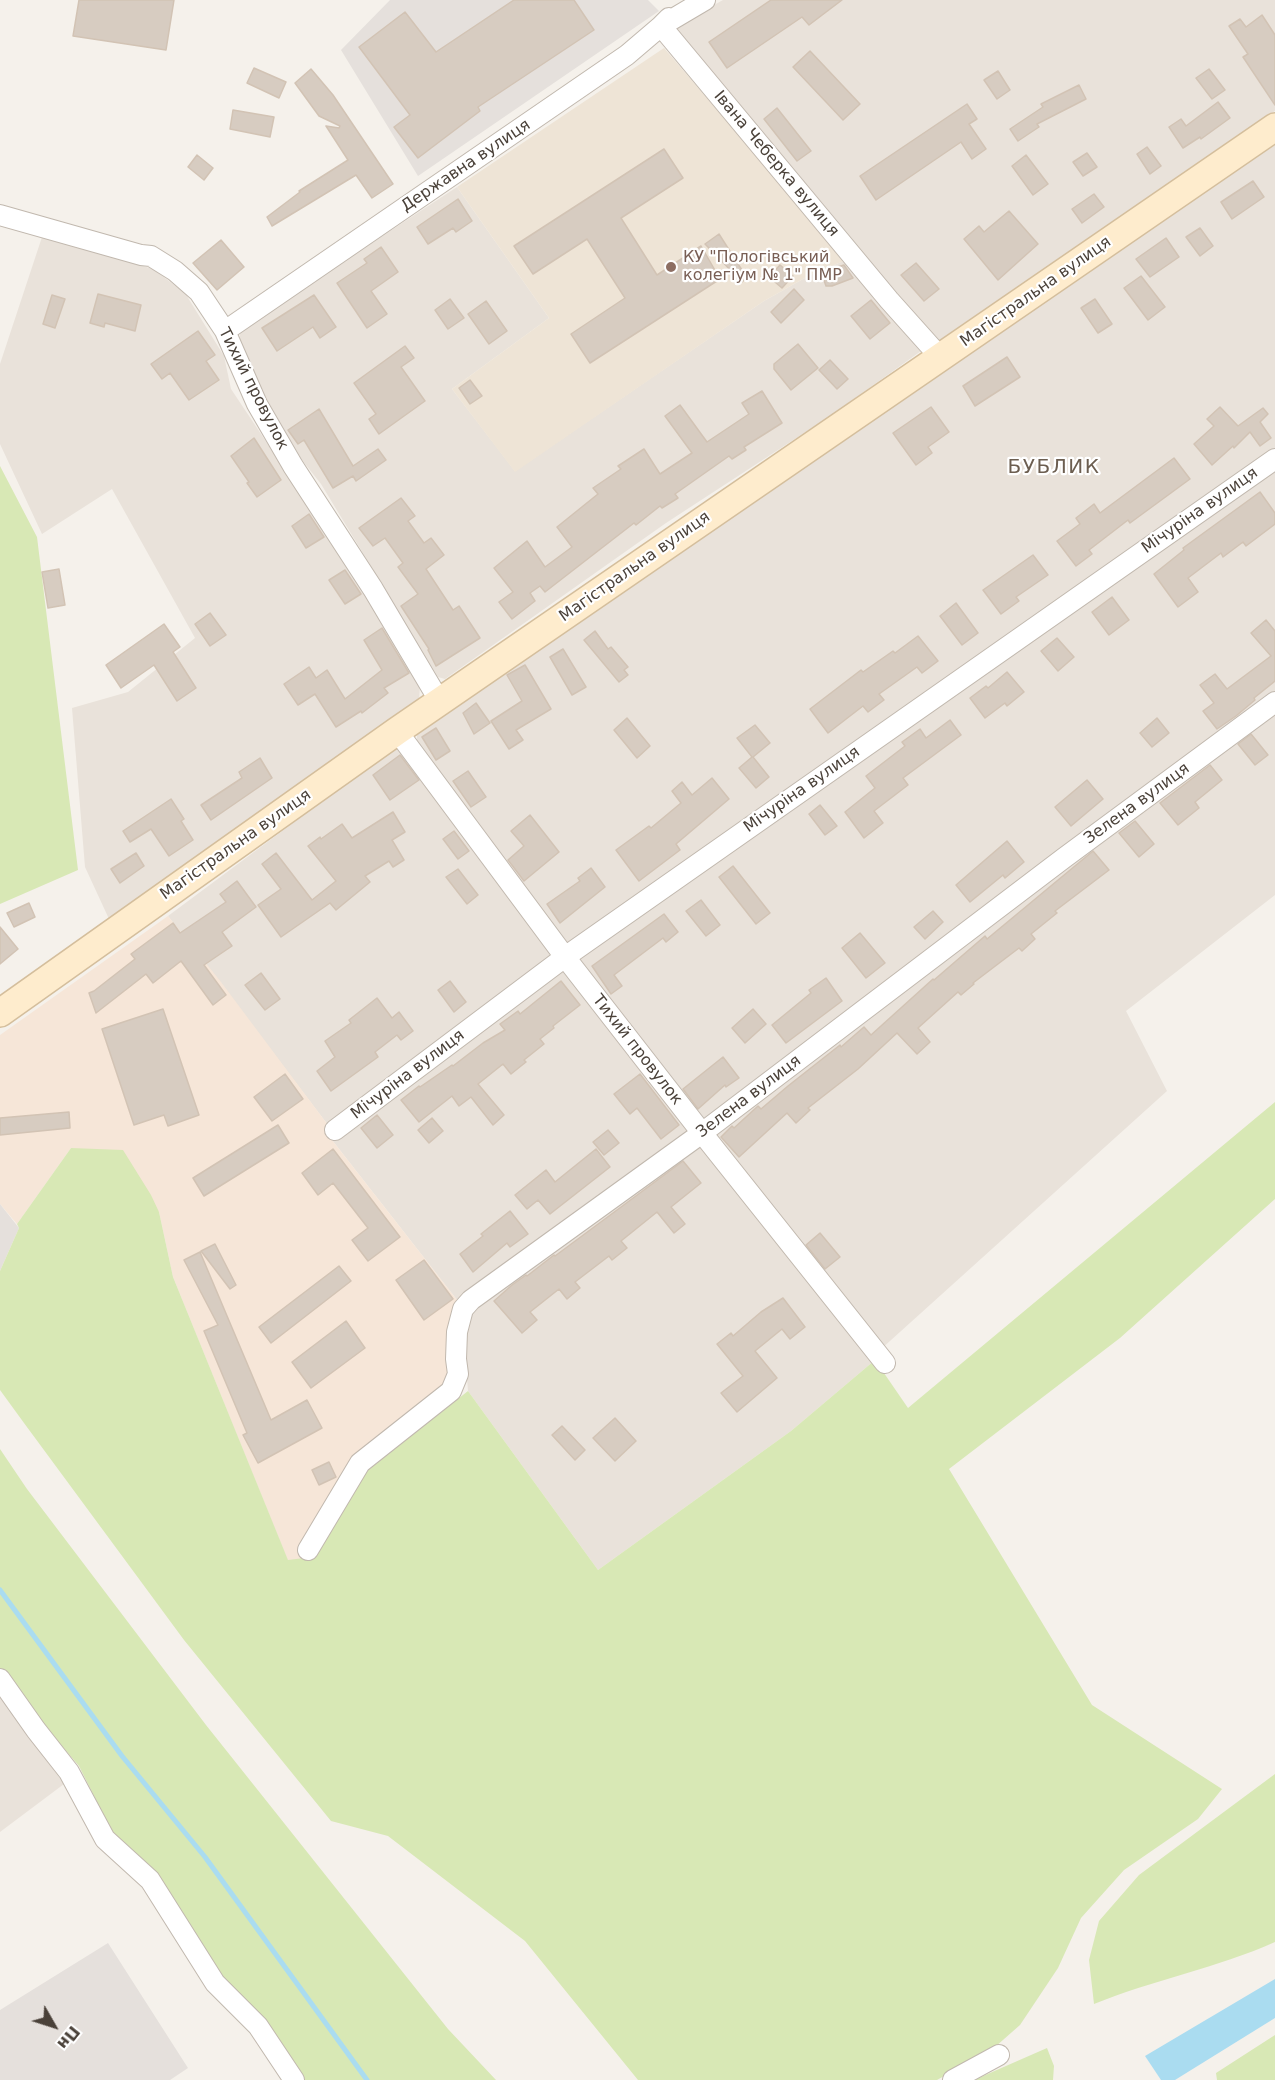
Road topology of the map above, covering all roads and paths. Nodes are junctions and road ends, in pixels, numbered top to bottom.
1 (689, 0) edge
2 (705, 0) edge
3 (661, 26) junction
4 (1275, 127) edge
5 (0, 215) edge
6 (225, 331) junction
7 (940, 357) junction
8 (1275, 459) edge
9 (440, 702) junction
10 (1275, 702) edge
11 (397, 731) junction
12 (566, 957) junction
13 (0, 1013) edge
14 (335, 1130) dead end
15 (702, 1133) junction
16 (885, 1363) dead end
17 (308, 1550) dead end
18 (0, 1679) edge
19 (999, 2055) dead end
20 (294, 2080) edge
21 (953, 2080) edge

1 - 3 street
2 - 3 street, Державна вулиця
3 - 6 street, Державна вулиця
3 - 7 street, Івана Чеберка вулиця
4 - 7 main road, Магістральна вулиця
5 - 6 street, Тихий провулок
6 - 9 street, Тихий провулок
7 - 9 main road, Магістральна вулиця
8 - 12 street, Мічуріна вулиця
9 - 11 main road, Магістральна вулиця
10 - 15 street, Зелена вулиця
11 - 12 street, Тихий провулок
11 - 13 main road, Магістральна вулиця
12 - 14 street, Мічуріна вулиця
12 - 15 street, Тихий провулок
15 - 16 street, Тихий провулок
15 - 17 street, Зелена вулиця
18 - 20 street
19 - 21 street

